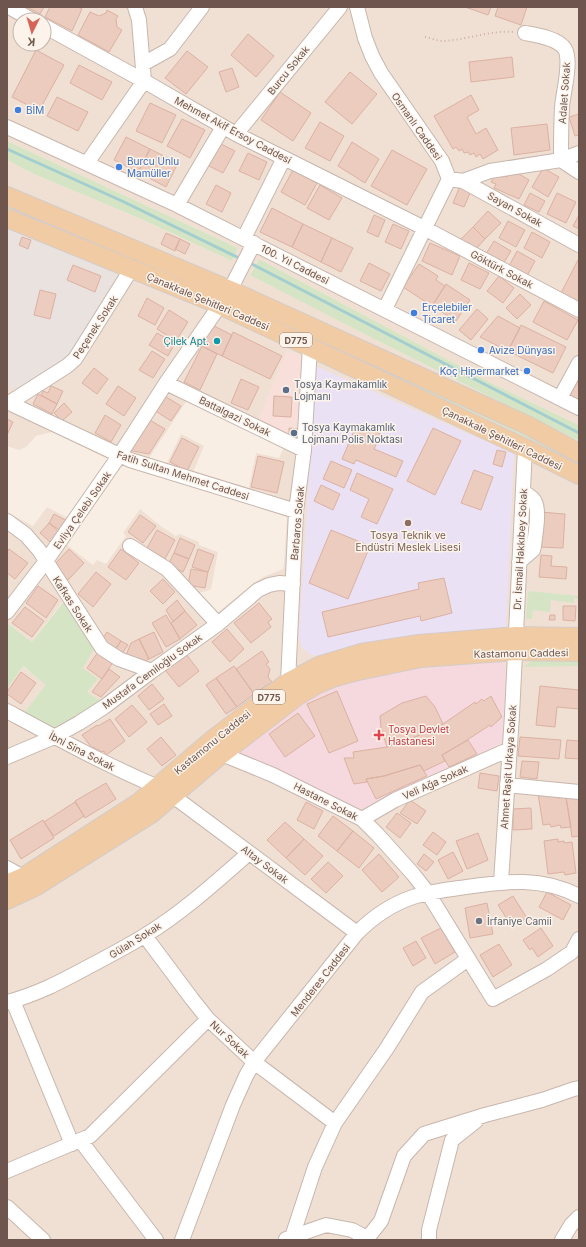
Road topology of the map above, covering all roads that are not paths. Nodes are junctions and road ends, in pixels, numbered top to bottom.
1 (9, 7) edge
2 (135, 7) edge
3 (202, 7) edge
4 (340, 7) edge
5 (357, 7) edge
6 (18, 12) edge
7 (52, 30) edge
8 (525, 33) road end
9 (143, 64) junction
10 (144, 81) junction
11 (7, 127) edge
12 (223, 127) junction
13 (236, 134) junction
14 (579, 153) edge
15 (284, 158) junction
16 (561, 160) junction
17 (87, 163) junction
18 (579, 172) edge
19 (449, 179) junction
20 (463, 181) junction
21 (7, 196) edge
22 (178, 205) junction
23 (7, 218) edge
24 (424, 228) junction
25 (249, 245) junction
26 (579, 245) edge
27 (132, 268) junction
28 (230, 290) junction
29 (220, 305) junction
30 (385, 310) junction
31 (579, 310) edge
32 (309, 338) junction
33 (579, 363) edge
34 (166, 382) junction
35 (560, 398) junction
36 (8, 402) edge
37 (579, 408) edge
38 (525, 448) junction
39 (304, 450) junction
40 (579, 453) edge
41 (119, 456) junction
42 (579, 475) edge
43 (296, 511) junction
44 (7, 521) edge
45 (130, 546) dead end
46 (46, 561) junction
47 (293, 584) junction
48 (525, 590) dead end
49 (7, 612) edge
50 (218, 624) junction
51 (579, 637) edge
52 (518, 638) junction
53 (579, 652) edge
54 (152, 671) junction
55 (292, 690) junction
56 (7, 711) edge
57 (54, 737) junction
58 (510, 749) junction
59 (222, 754) junction
60 (7, 757) edge
61 (507, 785) junction
62 (166, 791) junction
63 (579, 792) edge
64 (362, 819) junction
65 (249, 853) junction
66 (7, 868) edge
67 (15, 880) edge
68 (501, 882) junction
69 (428, 893) junction
70 (579, 896) edge
71 (7, 900) edge
72 (357, 933) junction
73 (145, 936) junction
74 (579, 939) edge
75 (468, 958) junction
76 (10, 1002) edge
77 (208, 1019) junction
78 (254, 1062) junction
79 (579, 1088) edge
80 (485, 1115) junction
81 (336, 1123) junction
82 (76, 1142) junction
83 (7, 1171) edge
84 (7, 1207) edge
85 (579, 1217) edge
86 (288, 1239) edge
87 (367, 1239) edge
88 (43, 1240) edge
89 (156, 1240) edge
90 (182, 1240) edge
91 (428, 1240) edge
92 (562, 1240) edge

1 - 6 street
2 - 9 street
3 - 9 street
4 - 13 street, Burcu Sokak
5 - 19 street, Osmanlı Caddesi
7 - 10 street, Mehmet Akif Ersoy Caddesi
8 - 16 street, Adalet Sokak
9 - 10 street
10 - 12 street, Mehmet Akif Ersoy Caddesi
10 - 17 street
11 - 17 street, 100. Yıl Caddesi
12 - 13 street, Mehmet Akif Ersoy Caddesi
12 - 22 street
13 - 15 street, Mehmet Akif Ersoy Caddesi
14 - 16 street
15 - 24 street, Mehmet Akif Ersoy Caddesi
15 - 25 street
16 - 18 street
16 - 20 street
17 - 22 street, 100. Yıl Caddesi
19 - 20 street, Sayan Sokak
19 - 24 street
20 - 26 street, Sayan Sokak
21 - 28 main road, Çanakkale Şehitleri Caddesi / D775
22 - 25 street, 100. Yıl Caddesi
23 - 27 main road, Çanakkale Şehitleri Caddesi / D775
24 - 30 street
24 - 31 street, Göktürk Sokak
25 - 28 street
25 - 30 street, 100. Yıl Caddesi
27 - 29 main road, Çanakkale Şehitleri Caddesi / D775
27 - 36 street, Peçenek Sokak
28 - 29 main road
28 - 32 main road, Çanakkale Şehitleri Caddesi / D775
29 - 32 main road, Çanakkale Şehitleri Caddesi / D775
29 - 34 street, Evliya Çelebi Sokak
30 - 35 street, 100. Yıl Caddesi
32 - 38 main road, Çanakkale Şehitleri Caddesi / D775
32 - 39 street, Barbaros Sokak
32 - 40 main road, Çanakkale Şehitleri Caddesi / D775
33 - 35 street
34 - 39 street, Battalgazi Sokak
34 - 41 street, Evliya Çelebi Sokak
35 - 37 street, 100. Yıl Caddesi
36 - 41 street, Fatih Sultan Mehmet Caddesi
38 - 42 main road, Çanakkale Şehitleri Caddesi / D775
38 - 52 street, Dr. İsmail Hakkıbey Sokak
39 - 43 street, Barbaros Sokak
41 - 43 street, Fatih Sultan Mehmet Caddesi
41 - 46 street, Evliya Çelebi Sokak
43 - 47 street, Barbaros Sokak
44 - 46 street, Kafkas Sokak
45 - 50 street
46 - 49 street, Evliya Çelebi Sokak
46 - 54 street, Kafkas Sokak
47 - 50 street, Mustafa Cemiloğlu Sokak
47 - 55 street, Barbaros Sokak
48 - 52 street
50 - 54 street, Mustafa Cemiloğlu Sokak
51 - 52 main road, Kastamonu Caddesi / D775
52 - 53 main road, Kastamonu Caddesi / D775
52 - 55 main road, Kastamonu Caddesi / D775
52 - 58 street, Ahmet Raşit Urkaya Sokak
54 - 57 street, Mustafa Cemiloğlu Sokak
55 - 59 main road, Kastamonu Caddesi / D775
55 - 62 main road, Kastamonu Caddesi / D775
56 - 57 street, İbni Sina Sokak
57 - 60 street, Mustafa Cemiloğlu Sokak
57 - 62 street, İbni Sina Sokak
58 - 61 street, Ahmet Raşit Urkaya Sokak
58 - 64 street, Veli Ağa Sokak
59 - 62 main road, Kastamonu Caddesi / D775
59 - 64 street, Hastane Sokak
61 - 63 street
61 - 68 street, Ahmet Raşit Urkaya Sokak
62 - 65 street, Altay Sokak
62 - 67 main road, Kastamonu Caddesi / D775
62 - 71 main road, Kastamonu Caddesi / D775
64 - 69 street, Hastane Sokak
65 - 72 street, Altay Sokak
65 - 73 street, Gülah Sokak
66 - 67 street
68 - 69 street, Menderes Caddesi
68 - 70 street, Menderes Caddesi
69 - 72 street, Menderes Caddesi
69 - 75 street, Hastane Sokak
72 - 78 street, Menderes Caddesi
73 - 76 street, Gülah Sokak
73 - 77 street, Nur Sokak
74 - 75 street, Hastane Sokak
75 - 81 street
76 - 82 street
77 - 78 street, Nur Sokak
77 - 82 street
78 - 81 street, Nur Sokak
78 - 90 street, Menderes Caddesi
79 - 80 street
80 - 87 street
80 - 91 street
81 - 86 street
82 - 83 street
82 - 89 street
84 - 88 street
85 - 92 street
86 - 87 street

